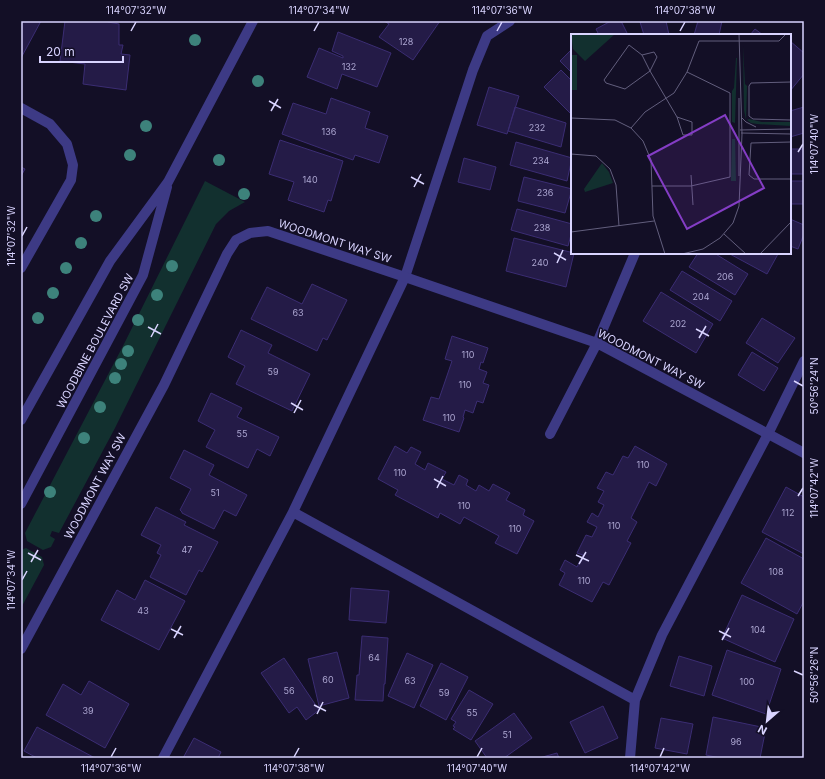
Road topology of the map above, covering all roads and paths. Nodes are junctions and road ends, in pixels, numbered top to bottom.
1 (253, 21) edge
2 (510, 21) edge
3 (21, 108) edge
4 (168, 182) junction
5 (635, 254) edge
6 (21, 268) edge
7 (405, 277) junction
8 (597, 343) junction
9 (804, 361) edge
10 (21, 420) edge
11 (550, 434) dead end
12 (768, 434) junction
13 (804, 454) edge
14 (21, 504) edge
15 (293, 512) junction
16 (21, 650) edge
17 (635, 700) junction
18 (163, 758) edge
19 (630, 758) edge

1 - 4 street, WOODBINE BOULEVARD SW
2 - 7 street
3 - 6 street
4 - 10 street, WOODBINE BOULEVARD SW
4 - 14 street, WOODBINE BOULEVARD SW
5 - 8 street
7 - 8 street, WOODMONT WAY SW
7 - 15 street
7 - 16 street, WOODMONT WAY SW
8 - 11 street
8 - 12 street, WOODMONT WAY SW
9 - 12 street
12 - 13 street, WOODMONT WAY SW
12 - 17 street
15 - 17 street
15 - 18 street
17 - 19 street

